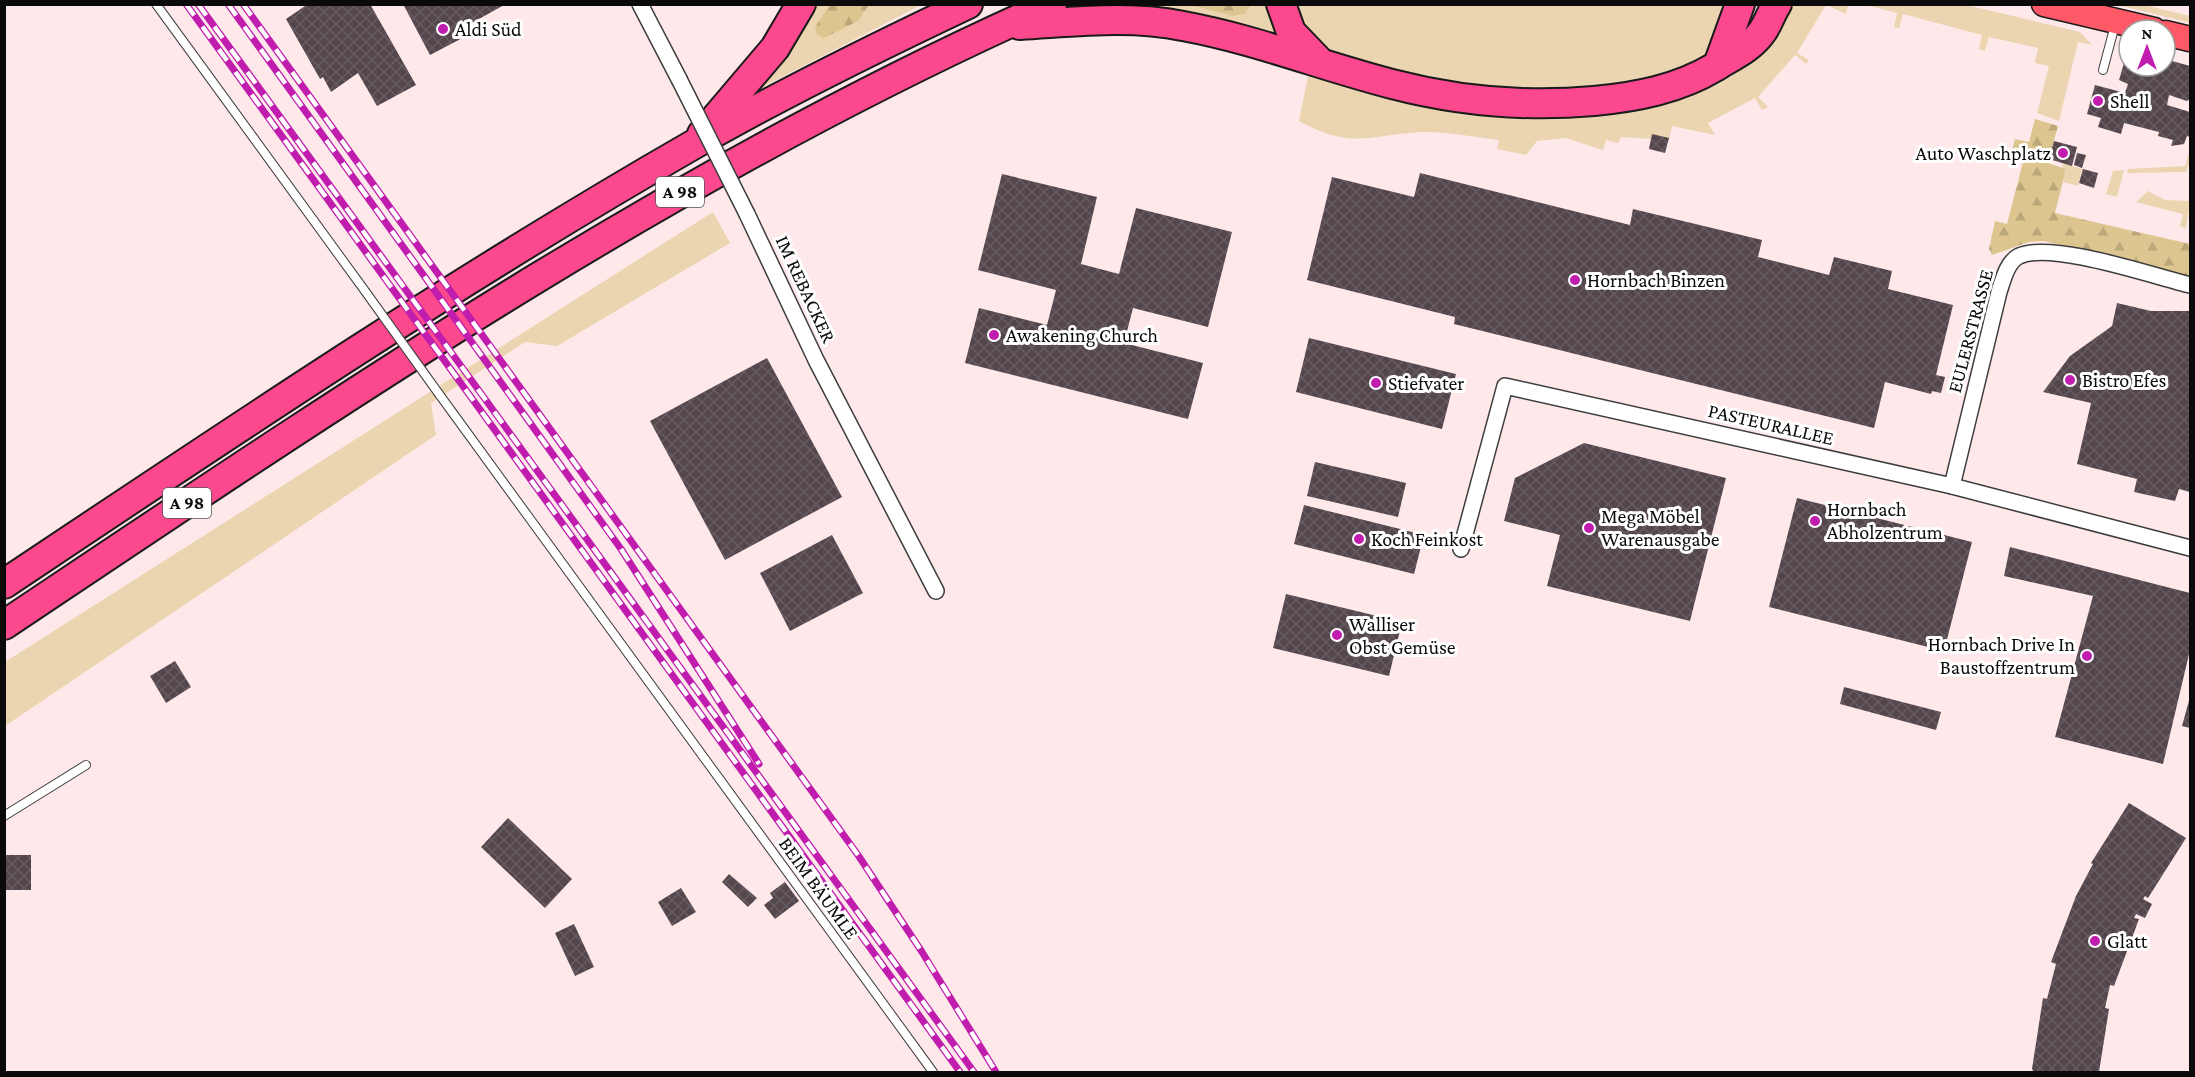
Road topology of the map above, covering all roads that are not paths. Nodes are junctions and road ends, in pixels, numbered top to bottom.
1 (156, 4) edge
2 (640, 4) edge
3 (801, 4) edge
4 (969, 4) edge
5 (1052, 4) edge
6 (1281, 4) edge
7 (2044, 4) edge
8 (1776, 5) edge
9 (1736, 8) edge
10 (2086, 9) edge
11 (2116, 21) joint
12 (1003, 26) junction
13 (1318, 60) junction
14 (1718, 65) junction
15 (2103, 70) dead end
16 (693, 144) junction
17 (2190, 285) edge
18 (1952, 486) junction
19 (2190, 548) edge
20 (1461, 549) dead end
21 (4, 584) edge
22 (936, 591) dead end
23 (4, 625) edge
24 (86, 765) dead end
25 (4, 816) edge
26 (933, 1072) edge

1 - 26 lane, BEIM BÄUMLE, bridge
2 - 22 street, IM REBACKER, bridge
3 - 16 highway
4 - 16 highway, A 98
5 - 12 highway, A 98
6 - 13 highway
7 - 10 main road
8 - 14 highway
9 - 14 highway
10 - 11 main road
11 - 15 lane
12 - 13 highway
12 - 23 highway, A 98
13 - 14 highway
16 - 21 highway, A 98
17 - 18 street, EULERSTRASSE
18 - 19 street, PASTEURALLEE
18 - 20 street, PASTEURALLEE
24 - 25 lane

